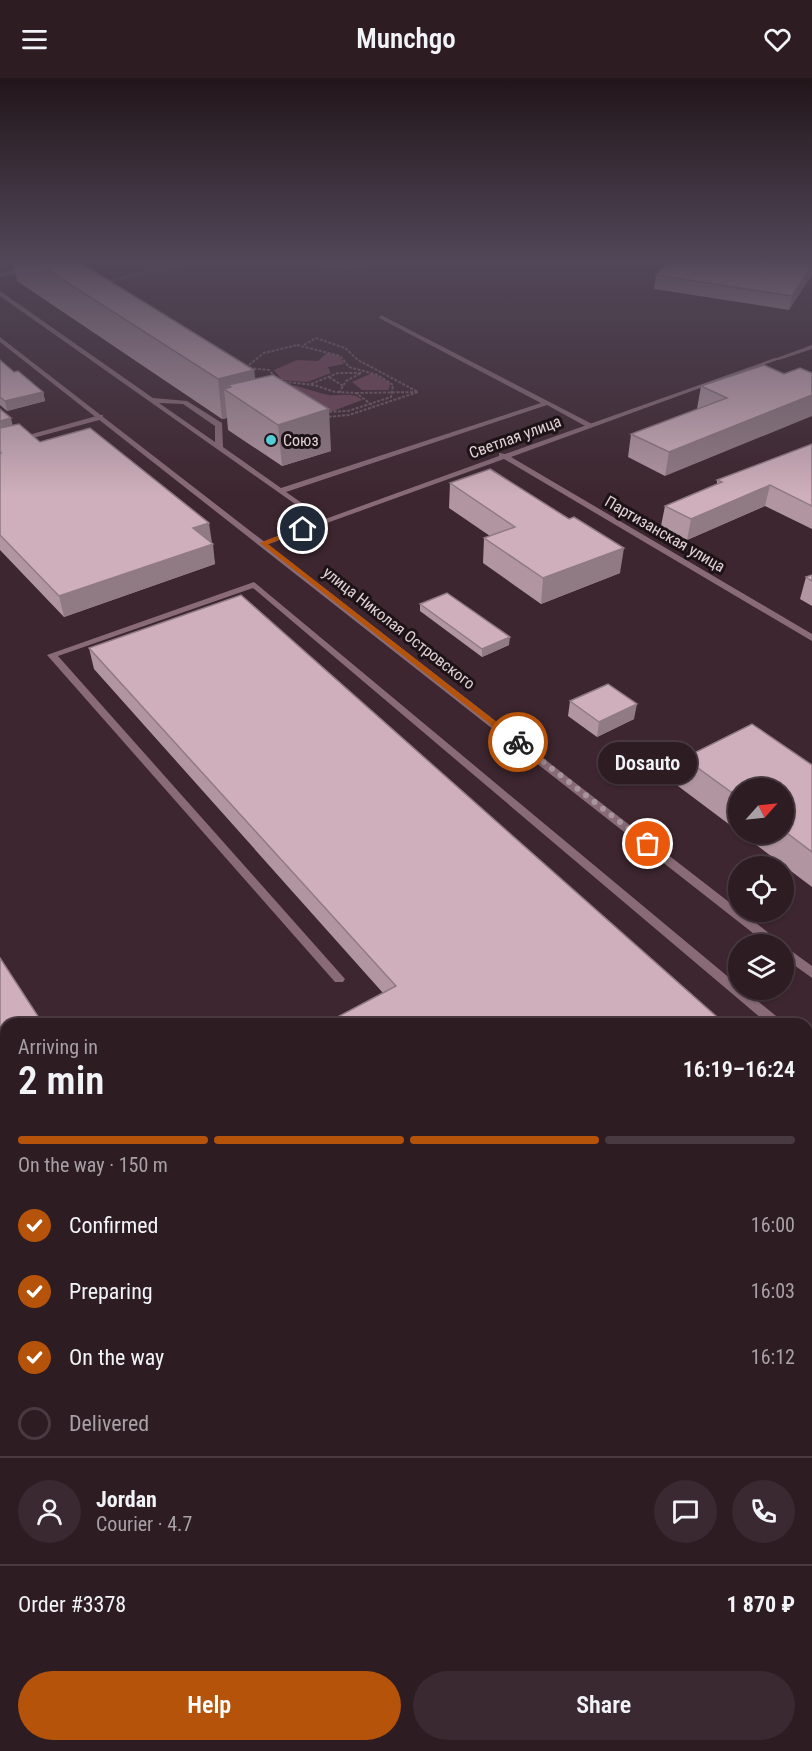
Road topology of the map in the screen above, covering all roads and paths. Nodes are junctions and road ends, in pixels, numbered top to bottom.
1 (63, 338) edge
2 (316, 338) edge
3 (316, 338) edge
4 (422, 338) edge
5 (0, 339) edge
6 (303, 345) junction
7 (812, 347) edge
8 (371, 365) junction
9 (249, 368) junction
10 (364, 371) junction
11 (327, 377) junction
12 (278, 381) junction
13 (309, 384) junction
14 (343, 386) junction
15 (263, 387) junction
16 (392, 392) junction
17 (418, 392) junction
18 (339, 393) junction
19 (356, 393) junction
20 (270, 394) junction
21 (265, 399) edge
22 (150, 400) junction
23 (547, 403) junction
24 (371, 404) junction
25 (375, 407) junction
26 (100, 417) junction
27 (294, 417) edge
28 (230, 422) edge
29 (219, 425) junction
30 (590, 425) junction
31 (0, 445) edge
32 (219, 449) junction
33 (502, 455) junction
34 (280, 491) junction
35 (322, 521) junction
36 (263, 543) junction
37 (812, 638) edge
38 (762, 934) edge
39 (794, 959) edge
40 (812, 973) edge
41 (339, 979) dead end
42 (769, 1018) edge

1 - 22 street
2 - 8 path
3 - 6 path
4 - 23 street
5 - 26 street, улица Николая Островского
6 - 9 path
6 - 10 path
7 - 30 street, Светлая улица
8 - 10 path
8 - 17 path
9 - 12 path
9 - 15 path
10 - 11 path
10 - 14 path
10 - 16 path
11 - 13 path
11 - 14 path
12 - 13 path
12 - 15 path
13 - 18 path
14 - 18 path
15 - 20 path
16 - 17 path
16 - 19 path
16 - 24 path
17 - 25 path
18 - 19 path
19 - 24 path
20 - 21 path
20 - 24 path
22 - 29 street
22 - 32 street
23 - 30 street
23 - 34 street
24 - 25 path
25 - 27 path
26 - 31 street
26 - 36 street, улица Николая Островского
28 - 29 street
29 - 32 street
30 - 33 street, Светлая улица
32 - 34 street
33 - 35 street, Светлая улица
33 - 37 street, Партизанская улица
34 - 35 street
35 - 36 street, Светлая улица
36 - 38 street, улица Николая Островского
39 - 40 street
41 - 42 street

